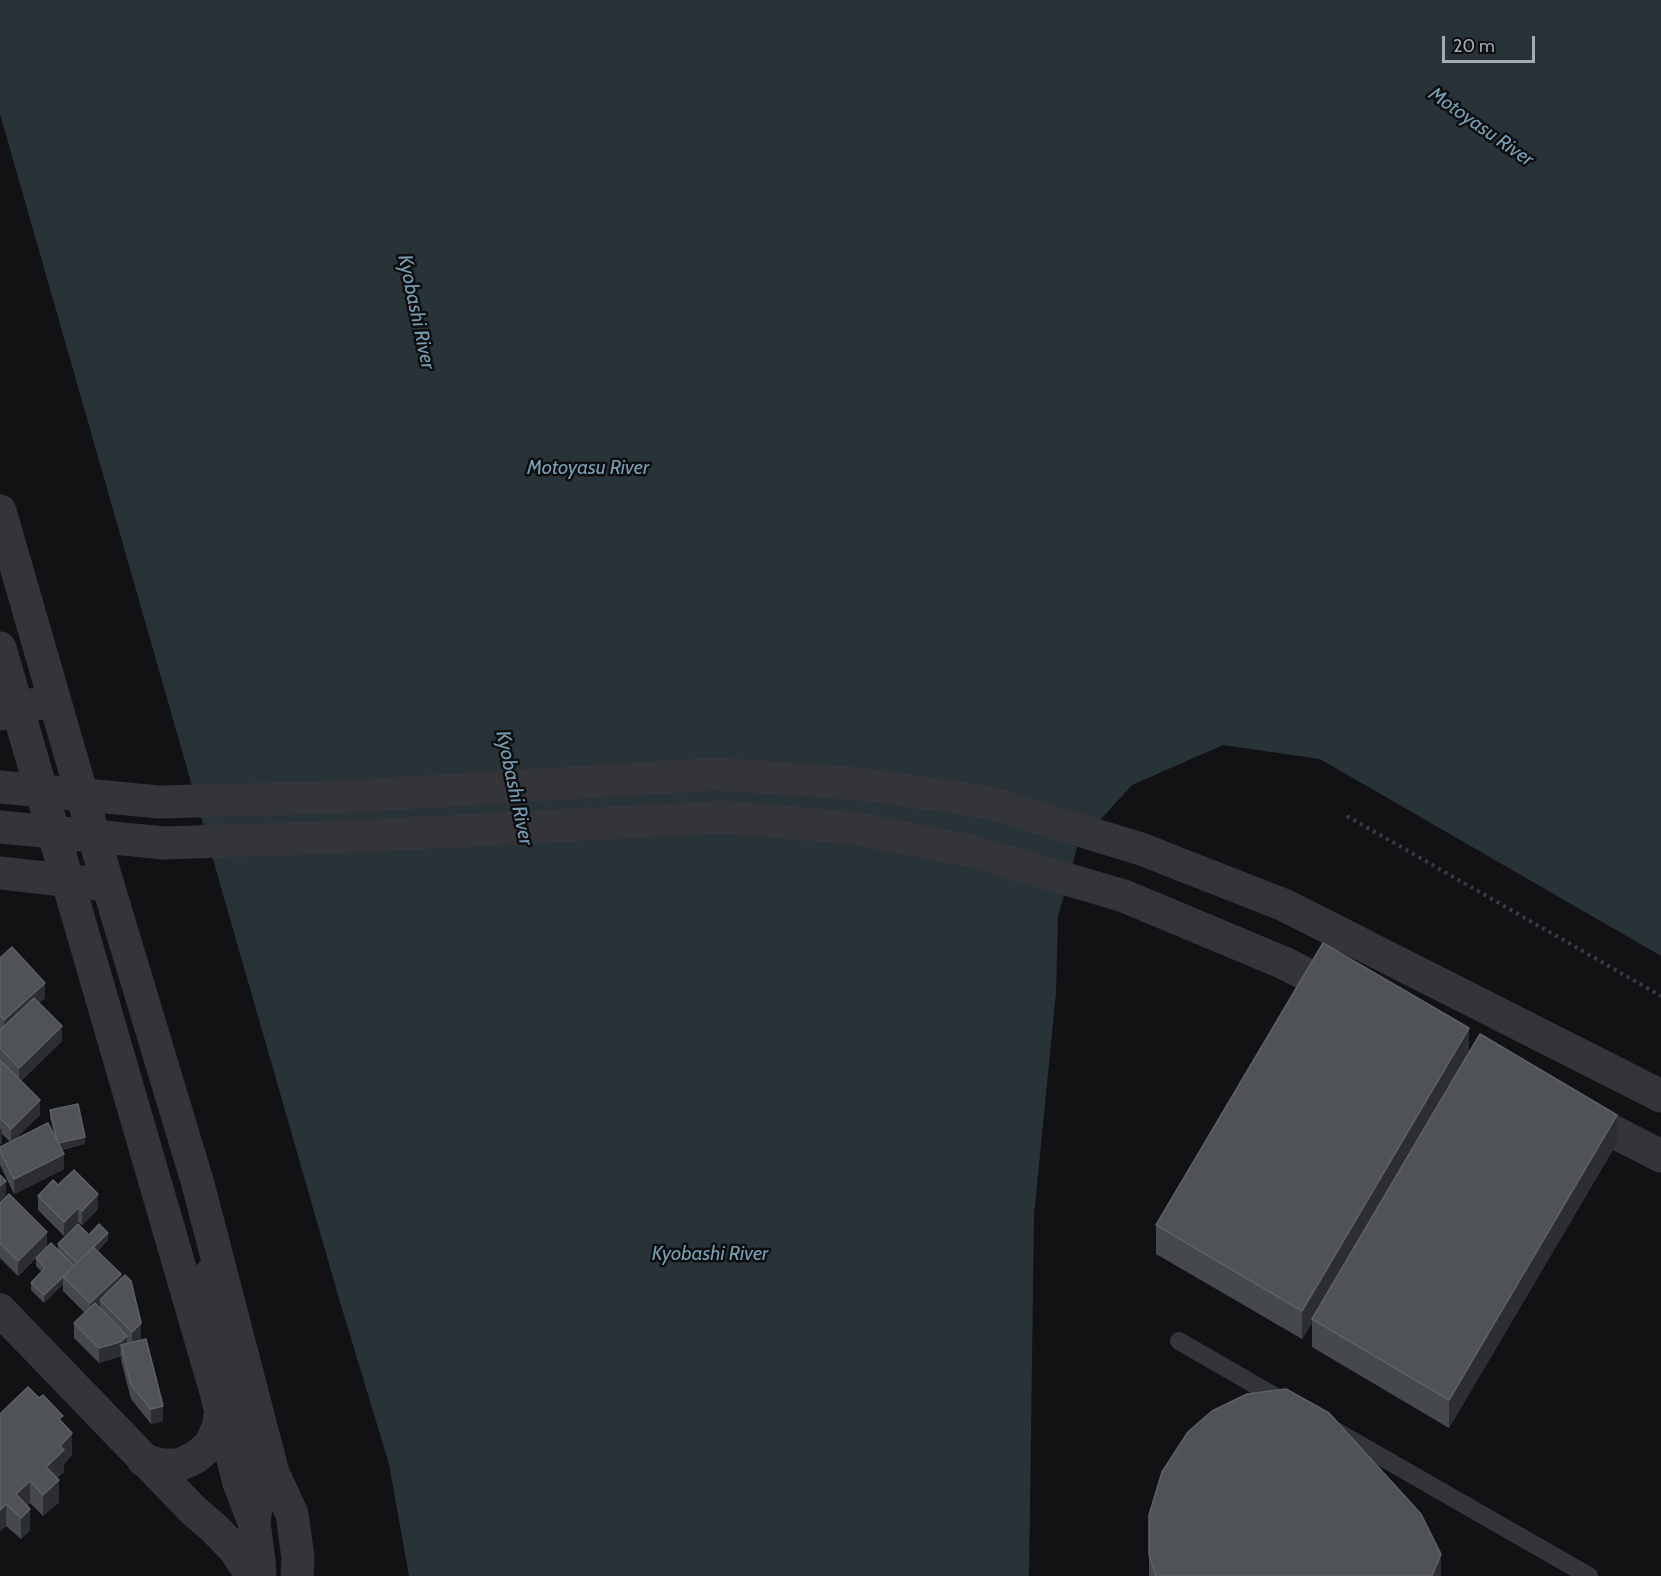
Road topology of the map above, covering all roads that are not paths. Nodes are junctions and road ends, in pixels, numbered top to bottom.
1 (0, 510) edge
2 (0, 648) edge
3 (54, 699) junction
4 (9, 712) edge
5 (0, 787) edge
6 (0, 827) edge
7 (0, 873) edge
8 (68, 881) junction
9 (108, 885) junction
10 (1368, 1006) edge
11 (1661, 1095) edge
12 (1546, 1097) edge
13 (1661, 1156) edge
14 (198, 1184) junction
15 (0, 1310) edge
16 (1179, 1341) dead end
17 (216, 1392) junction
18 (1302, 1411) edge
19 (1322, 1423) edge
20 (143, 1460) junction
21 (254, 1522) junction
22 (246, 1572) edge
23 (297, 1576) edge
24 (1589, 1576) edge

1 - 3 street
2 - 4 street
3 - 4 street
3 - 9 street
4 - 8 street
5 - 11 street, bridge
6 - 10 street, bridge
7 - 8 street
8 - 9 street
8 - 17 street
9 - 14 street
12 - 13 street, bridge
14 - 21 street
14 - 23 street
15 - 20 street
16 - 18 lane
17 - 20 street
17 - 21 street
19 - 24 lane
20 - 22 street
21 - 22 street

